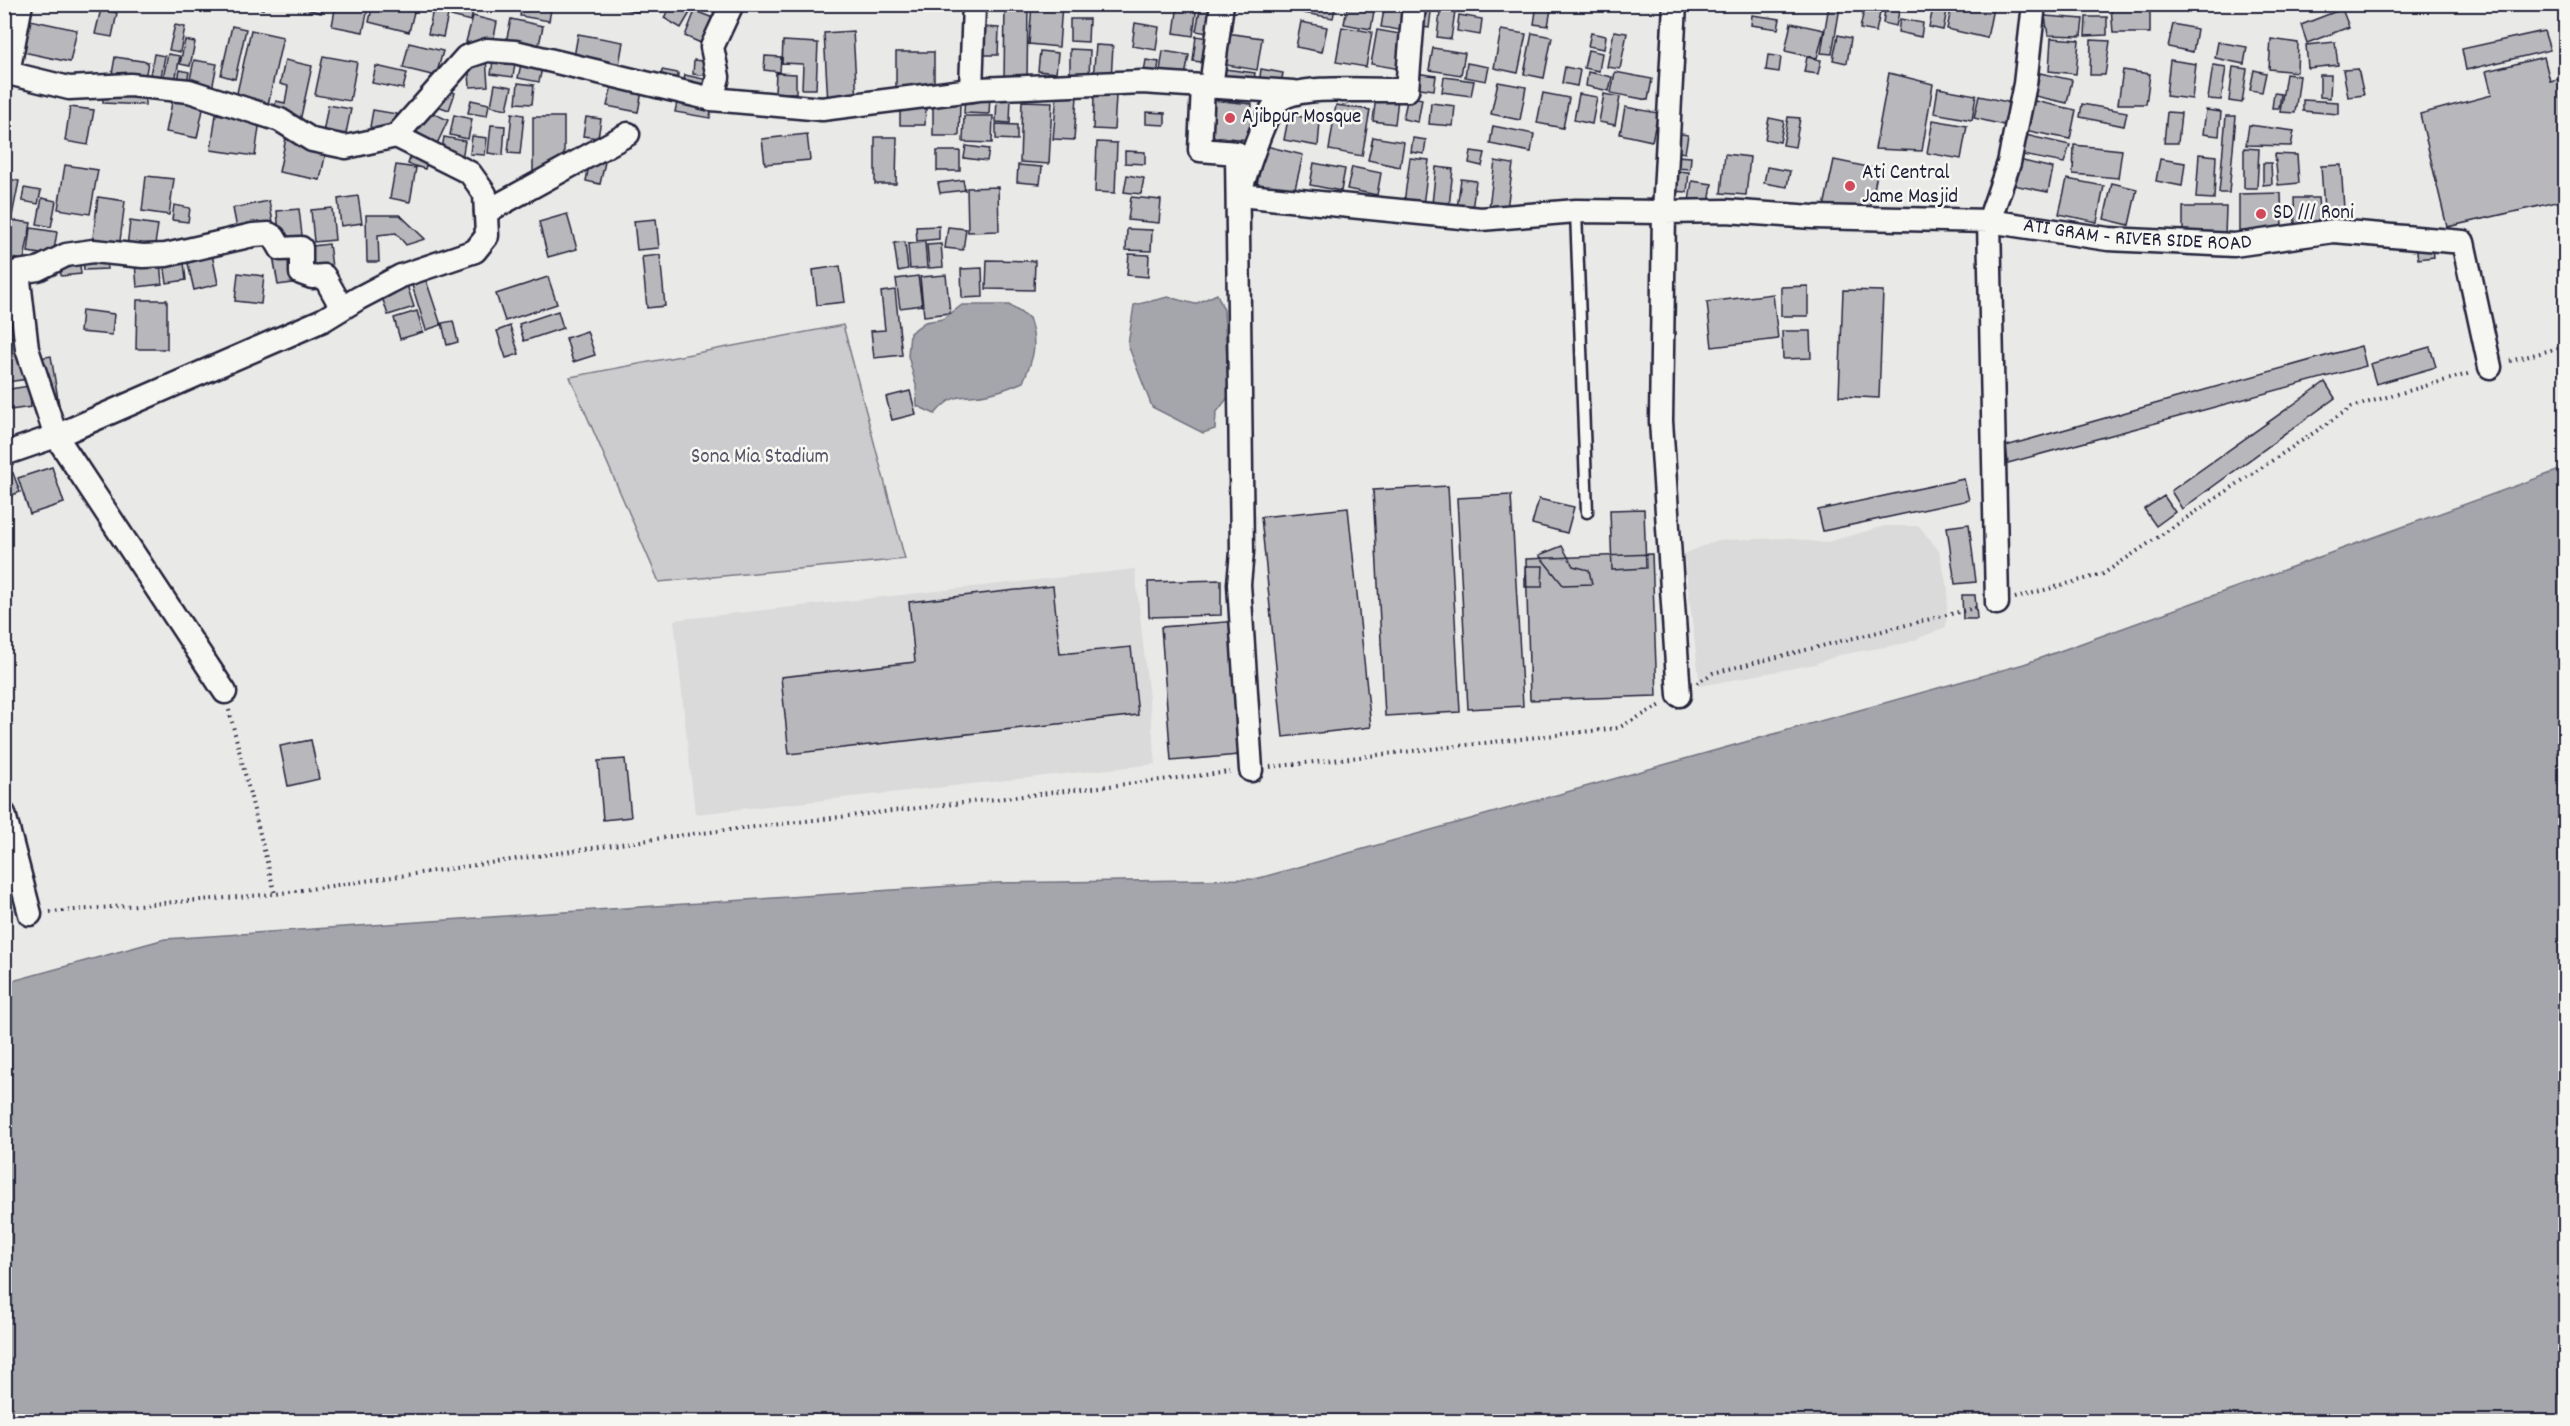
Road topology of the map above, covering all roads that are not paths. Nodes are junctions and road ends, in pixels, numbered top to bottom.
1 (21, 4) edge
2 (732, 4) edge
3 (974, 4) edge
4 (1222, 4) edge
5 (1414, 4) edge
6 (1675, 4) edge
7 (2034, 4) edge
8 (6, 80) edge
9 (1207, 86) junction
10 (971, 90) junction
11 (1293, 92) junction
12 (712, 99) junction
13 (628, 134) dead end
14 (396, 136) junction
15 (1239, 195) junction
16 (1576, 211) junction
17 (486, 212) junction
18 (1664, 212) junction
19 (1989, 221) junction
20 (11, 273) edge
21 (342, 308) junction
22 (2490, 367) road end
23 (56, 436) junction
24 (4, 454) edge
25 (1587, 512) dead end
26 (1997, 603) road end
27 (225, 692) road end
28 (1679, 695) road end
29 (1251, 770) road end
30 (4, 814) edge
31 (30, 914) road end

1 - 8 street
2 - 12 street
3 - 10 street
4 - 9 street
5 - 11 street
6 - 18 street
7 - 19 street
8 - 14 street
9 - 10 street
9 - 11 street
9 - 15 street
10 - 12 street
11 - 15 street
12 - 14 street
13 - 17 street
14 - 17 street
15 - 16 street, ATI GRAM - RIVER SIDE ROAD
15 - 29 street
16 - 18 street, ATI GRAM - RIVER SIDE ROAD
16 - 25 lane
17 - 21 street
18 - 19 street, ATI GRAM - RIVER SIDE ROAD
18 - 28 street
19 - 22 street, ATI GRAM - RIVER SIDE ROAD
19 - 26 street
20 - 21 street
20 - 23 street
21 - 23 street
23 - 24 street
23 - 27 street
30 - 31 street

